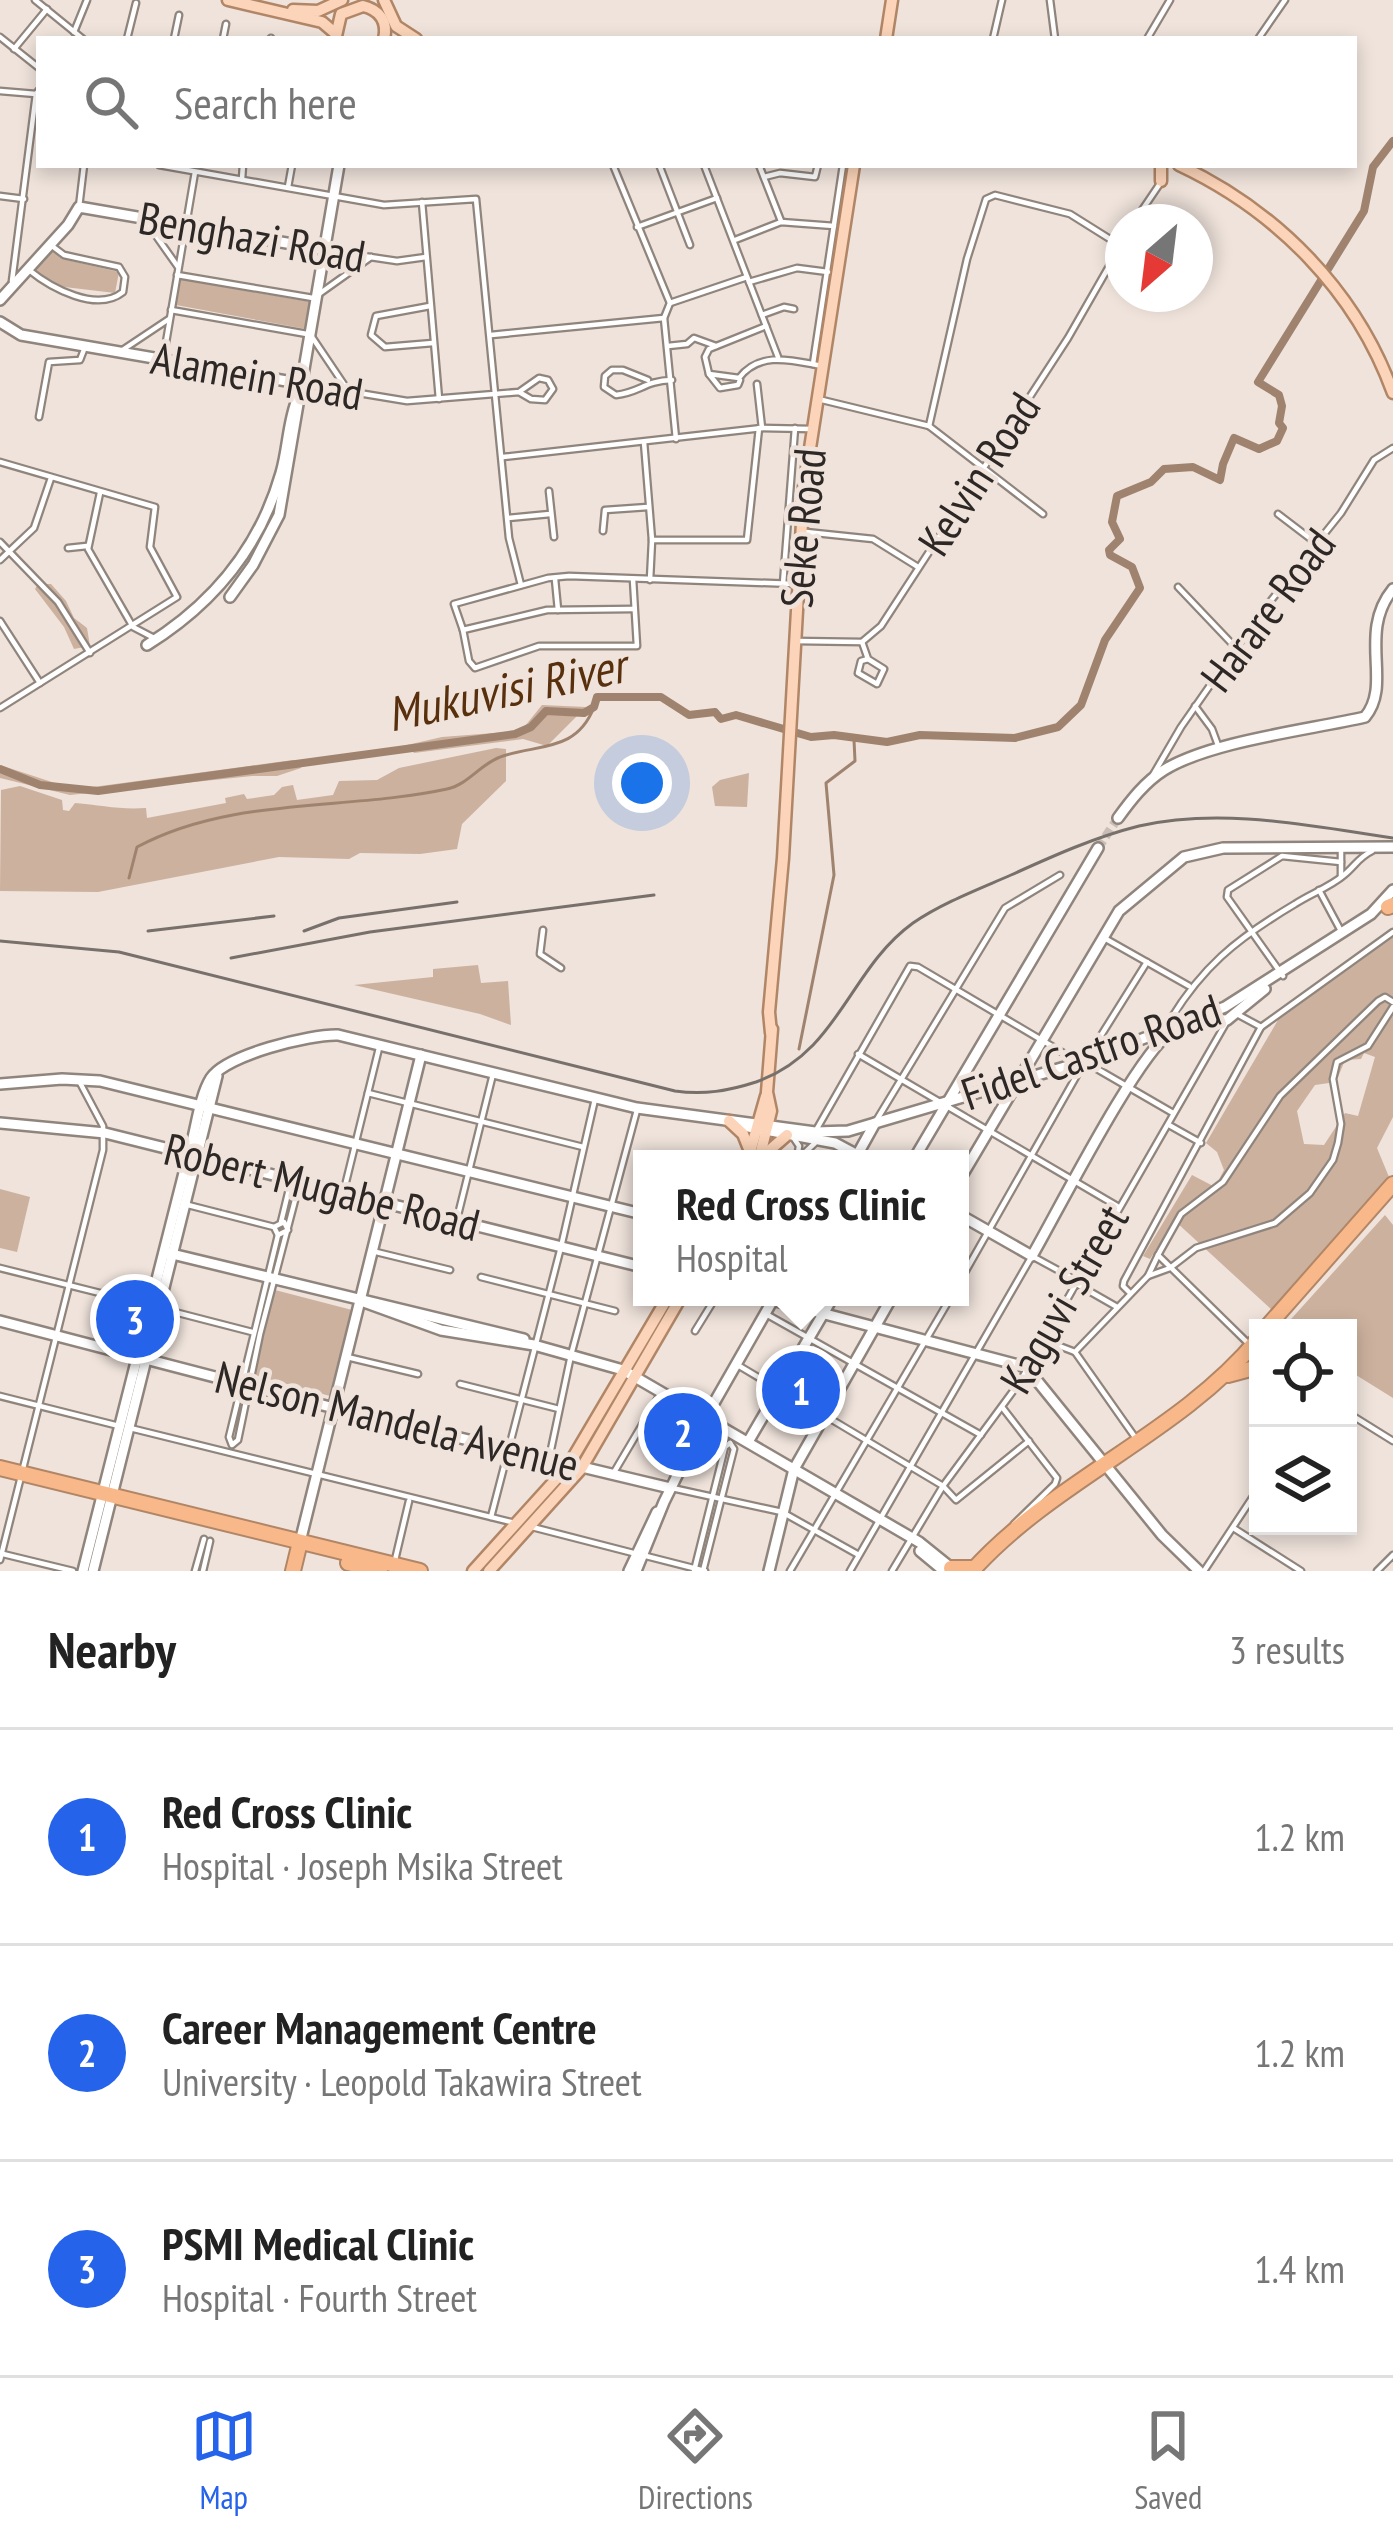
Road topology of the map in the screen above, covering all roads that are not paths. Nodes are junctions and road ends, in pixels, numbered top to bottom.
1 (35, 0) edge
2 (87, 0) edge
3 (228, 0) edge
4 (384, 0) edge
5 (892, 0) edge
6 (1002, 0) edge
7 (1050, 0) edge
8 (1170, 0) edge
9 (1285, 0) edge
10 (350, 2) edge
11 (136, 3) edge
12 (373, 5) edge
13 (47, 9) junction
14 (272, 10) junction
15 (179, 15) dead end
16 (338, 18) junction
17 (322, 22) junction
18 (226, 24) dead end
19 (74, 32) junction
20 (79, 36) edge
21 (128, 36) edge
22 (175, 36) edge
23 (224, 36) edge
24 (336, 36) edge
25 (384, 36) edge
26 (411, 36) edge
27 (886, 36) edge
28 (994, 36) edge
29 (1055, 36) edge
30 (1149, 36) edge
31 (1260, 36) edge
32 (0, 37) edge
33 (14, 49) junction
34 (36, 66) edge
35 (0, 91) edge
36 (36, 92) edge
37 (36, 107) edge
38 (84, 168) edge
39 (181, 168) edge
40 (243, 168) edge
41 (291, 168) edge
42 (339, 168) edge
43 (614, 168) edge
44 (661, 168) edge
45 (705, 168) edge
46 (760, 168) edge
47 (817, 168) edge
48 (843, 168) edge
49 (853, 168) edge
50 (1161, 168) edge
51 (1173, 168) edge
52 (1180, 168) edge
53 (1199, 168) edge
54 (195, 172) junction
55 (764, 177) junction
56 (242, 179) junction
57 (1162, 182) junction
58 (288, 188) junction
59 (0, 196) edge
60 (335, 196) junction
61 (717, 198) junction
62 (24, 199) junction
63 (422, 202) junction
64 (1147, 204) edge
65 (79, 207) junction
66 (677, 212) junction
67 (144, 219) junction
68 (781, 222) junction
69 (186, 226) junction
70 (637, 226) junction
71 (840, 227) junction
72 (1105, 234) edge
73 (734, 240) junction
74 (690, 244) dead end
75 (50, 245) junction
76 (327, 250) junction
77 (370, 257) junction
78 (425, 257) junction
79 (29, 270) junction
80 (178, 271) junction
81 (828, 272) junction
82 (1105, 274) edge
83 (1328, 274) junction
84 (748, 280) junction
85 (5, 292) edge
86 (319, 297) junction
87 (670, 303) junction
88 (430, 306) junction
89 (794, 309) dead end
90 (171, 310) junction
91 (762, 315) junction
92 (664, 318) junction
93 (170, 319) junction
94 (0, 322) edge
95 (766, 326) junction
96 (491, 335) junction
97 (312, 336) junction
98 (433, 343) junction
99 (85, 346) junction
100 (668, 346) junction
101 (716, 346) junction
102 (119, 353) junction
103 (778, 357) junction
104 (163, 360) junction
105 (818, 365) junction
106 (1389, 369) edge
107 (709, 374) junction
108 (739, 378) junction
109 (648, 380) junction
110 (672, 380) junction
111 (304, 384) junction
112 (757, 384) dead end
113 (349, 392) junction
114 (519, 392) junction
115 (495, 393) junction
116 (1393, 393) edge
117 (816, 399) junction
118 (439, 400) junction
119 (39, 417) dead end
120 (928, 426) junction
121 (761, 428) junction
122 (795, 428) junction
123 (811, 429) junction
124 (676, 439) junction
125 (644, 442) junction
126 (1393, 448) edge
127 (502, 457) junction
128 (0, 462) edge
129 (983, 469) junction
130 (51, 478) junction
131 (549, 491) dead end
132 (100, 493) junction
133 (648, 507) junction
134 (550, 514) junction
135 (1043, 514) dead end
136 (1278, 514) dead end
137 (507, 518) junction
138 (603, 531) dead end
139 (801, 531) junction
140 (554, 537) dead end
141 (652, 540) junction
142 (0, 542) edge
143 (1316, 543) junction
144 (87, 546) junction
145 (68, 548) dead end
146 (8, 551) junction
147 (0, 560) edge
148 (918, 567) junction
149 (555, 577) junction
150 (633, 580) junction
151 (650, 580) junction
152 (783, 584) junction
153 (797, 584) junction
154 (521, 585) junction
155 (1178, 587) dead end
156 (1393, 589) edge
157 (230, 597) dead end
158 (633, 609) junction
159 (558, 610) junction
160 (1, 623) edge
161 (133, 627) junction
162 (463, 631) junction
163 (794, 641) junction
164 (152, 642) joint
165 (862, 642) junction
166 (1236, 648) junction
167 (90, 653) junction
168 (868, 659) junction
169 (1388, 661) dead end
170 (40, 683) junction
171 (1387, 700) dead end
172 (1196, 706) junction
173 (0, 708) edge
174 (1220, 750) junction
175 (1150, 780) junction
176 (1118, 818) tunnel mouth
177 (1341, 845) junction
178 (1388, 847) edge
179 (1098, 848) tunnel mouth
180 (1341, 862) junction
181 (1060, 875) dead end
182 (1340, 877) junction
183 (1319, 890) junction
184 (1393, 890) edge
185 (1391, 904) edge
186 (543, 930) dead end
187 (1393, 932) edge
188 (1252, 933) junction
189 (1343, 934) junction
190 (1103, 938) junction
191 (1147, 962) junction
192 (561, 968) dead end
193 (1282, 974) junction
194 (1189, 986) junction
195 (956, 989) junction
196 (1393, 1004) edge
197 (1177, 1007) junction
198 (999, 1013) junction
199 (1223, 1017) junction
200 (1191, 1019) junction
201 (1261, 1027) junction
202 (1163, 1035) junction
203 (1043, 1038) junction
204 (1138, 1042) junction
205 (380, 1044) junction
206 (1153, 1052) junction
207 (858, 1054) junction
208 (421, 1055) junction
209 (1082, 1062) junction
210 (493, 1073) junction
211 (902, 1078) junction
212 (78, 1079) junction
213 (1017, 1080) junction
214 (0, 1084) edge
215 (1129, 1088) junction
216 (368, 1093) junction
217 (595, 1099) junction
218 (409, 1103) junction
219 (946, 1103) junction
220 (207, 1106) junction
221 (637, 1108) junction
222 (1173, 1113) junction
223 (482, 1121) junction
224 (729, 1121) junction
225 (0, 1123) edge
226 (875, 1123) junction
227 (768, 1124) junction
228 (1167, 1124) junction
229 (989, 1129) junction
230 (105, 1133) junction
231 (818, 1136) junction
232 (356, 1143) junction
233 (1201, 1143) junction
234 (583, 1147) junction
235 (751, 1150) edge
236 (757, 1150) edge
237 (764, 1150) edge
238 (798, 1150) edge
239 (805, 1150) edge
240 (847, 1150) edge
241 (862, 1150) edge
242 (919, 1150) edge
243 (397, 1153) junction
244 (194, 1154) junction
245 (1034, 1155) junction
246 (969, 1163) edge
247 (469, 1171) junction
248 (296, 1179) junction
249 (1076, 1180) junction
250 (1393, 1190) edge
251 (344, 1192) junction
252 (573, 1196) junction
253 (384, 1202) junction
254 (182, 1203) junction
255 (611, 1206) junction
256 (1118, 1206) junction
257 (633, 1212) edge
258 (969, 1220) edge
259 (457, 1221) junction
260 (281, 1222) junction
261 (274, 1227) junction
262 (288, 1230) junction
263 (988, 1232) junction
264 (1045, 1234) junction
265 (278, 1235) junction
266 (561, 1247) junction
267 (1019, 1248) junction
268 (373, 1251) junction
269 (169, 1253) junction
270 (1158, 1255) junction
271 (597, 1256) junction
272 (1032, 1256) junction
273 (633, 1265) edge
274 (969, 1265) edge
275 (0, 1268) edge
276 (1170, 1268) junction
277 (450, 1270) dead end
278 (1148, 1276) junction
279 (481, 1277) dead end
280 (270, 1280) junction
281 (1075, 1281) junction
282 (68, 1286) junction
283 (1130, 1293) junction
284 (548, 1294) junction
285 (361, 1300) junction
286 (585, 1304) junction
287 (663, 1306) edge
288 (676, 1306) edge
289 (710, 1306) edge
290 (767, 1306) edge
291 (801, 1306) edge
292 (828, 1306) edge
293 (887, 1306) edge
294 (946, 1306) edge
295 (1117, 1306) junction
296 (156, 1307) junction
297 (615, 1311) dead end
298 (824, 1312) junction
299 (765, 1313) junction
300 (1277, 1319) edge
301 (0, 1321) edge
302 (876, 1325) junction
303 (695, 1330) dead end
304 (252, 1332) junction
305 (56, 1334) junction
306 (810, 1337) junction
307 (927, 1338) junction
308 (1041, 1340) junction
309 (1249, 1340) edge
310 (534, 1345) junction
311 (977, 1351) junction
312 (1075, 1352) junction
313 (1249, 1353) edge
314 (571, 1355) junction
315 (347, 1357) junction
316 (142, 1358) junction
317 (854, 1362) junction
318 (736, 1364) junction
319 (1026, 1367) junction
320 (1249, 1370) edge
321 (628, 1372) junction
322 (418, 1374) dead end
323 (1226, 1376) junction
324 (244, 1383) junction
325 (460, 1384) dead end
326 (898, 1388) junction
327 (779, 1389) junction
328 (662, 1391) junction
329 (0, 1396) edge
330 (520, 1400) junction
331 (38, 1406) junction
332 (1002, 1407) junction
333 (334, 1408) junction
334 (561, 1410) junction
335 (941, 1412) junction
336 (824, 1415) junction
337 (706, 1417) junction
338 (1357, 1419) edge
339 (126, 1427) junction
340 (981, 1435) junction
341 (866, 1440) junction
342 (1137, 1440) junction
343 (1029, 1441) junction
344 (1393, 1441) edge
345 (748, 1442) junction
346 (508, 1450) junction
347 (1092, 1450) junction
348 (549, 1460) junction
349 (1102, 1464) junction
350 (909, 1465) junction
351 (575, 1467) junction
352 (794, 1469) junction
353 (0, 1471) edge
354 (316, 1473) junction
355 (614, 1474) junction
356 (20, 1476) junction
357 (1084, 1477) junction
358 (943, 1486) junction
359 (670, 1488) junction
360 (835, 1494) junction
361 (106, 1498) junction
362 (410, 1498) junction
363 (717, 1498) junction
364 (1249, 1503) edge
365 (782, 1512) junction
366 (491, 1516) junction
367 (877, 1519) junction
368 (524, 1525) junction
369 (815, 1528) junction
370 (1233, 1528) junction
371 (1015, 1529) junction
372 (909, 1538) junction
373 (207, 1540) dead end
374 (299, 1547) junction
375 (857, 1554) junction
376 (640, 1555) junction
377 (1393, 1555) edge
378 (1, 1556) edge
379 (976, 1568) edge
380 (389, 1569) edge
381 (694, 1570) edge
382 (950, 1570) edge
383 (83, 1571) edge
384 (199, 1571) edge
385 (293, 1571) edge
386 (420, 1571) edge
387 (472, 1571) edge
388 (489, 1571) edge
389 (633, 1571) edge
390 (704, 1571) edge
391 (769, 1571) edge
392 (790, 1571) edge
393 (850, 1571) edge
394 (892, 1571) edge
395 (1202, 1571) edge
396 (1301, 1571) edge
397 (1377, 1571) edge

1 - 13 street
2 - 19 street
3 - 14 main road
4 - 26 main road
5 - 27 main road
6 - 28 street
7 - 29 street
8 - 30 street
9 - 31 street
10 - 12 main road
10 - 14 main road
10 - 16 main road
11 - 21 street
12 - 25 main road
13 - 19 street
13 - 33 street
14 - 17 main road
15 - 22 street
16 - 17 main road
16 - 24 main road
17 - 24 main road
18 - 23 street
19 - 20 street
32 - 33 street
33 - 34 street
35 - 36 street
37 - 62 street
38 - 65 street
39 - 54 street
40 - 56 street
41 - 58 street
42 - 60 street
43 - 70 street
44 - 66 street
45 - 61 street
46 - 55 street
47 - 55 street
48 - 71 street
49 - 71 main road, Seke Road
50 - 57 main road
51 - 57 street
52 - 83 main road
53 - 83 main road
54 - 56 street
54 - 69 street
55 - 68 street
56 - 58 street
57 - 64 street
58 - 60 street
59 - 62 street
60 - 63 street
60 - 76 street
61 - 66 street
61 - 73 street
62 - 85 street
63 - 78 street
63 - 96 street
65 - 67 street, Benghazi Road
65 - 75 street
66 - 70 street
66 - 74 street
67 - 69 street, Benghazi Road
67 - 80 street
68 - 71 street
68 - 73 street
69 - 76 street, Benghazi Road
69 - 80 street
70 - 87 street
71 - 81 street
71 - 105 main road, Seke Road
72 - 120 street
73 - 84 street
75 - 79 street
75 - 79 street
76 - 77 street, Benghazi Road
76 - 86 street
77 - 78 street, Benghazi Road
77 - 86 street
78 - 88 street
79 - 85 street
80 - 86 street
80 - 90 street
81 - 84 street
81 - 105 street
82 - 129 street, Kelvin Road
83 - 106 main road
84 - 87 street
84 - 91 street
86 - 97 street
87 - 92 street
88 - 98 street
88 - 98 street
89 - 91 street
90 - 93 street
90 - 97 street
91 - 95 street
92 - 96 street
92 - 100 street
93 - 102 street
93 - 104 street
94 - 99 street, Alamein Road
95 - 101 street
95 - 103 street
96 - 115 street
97 - 111 street
97 - 113 street
98 - 118 street
99 - 102 street, Alamein Road
99 - 119 street
100 - 101 street
100 - 110 street
101 - 107 street
102 - 104 street, Alamein Road
103 - 105 street
103 - 108 street
104 - 111 street, Alamein Road
105 - 117 main road, Seke Road
106 - 116 main road
107 - 108 street
107 - 108 street
109 - 109 street
109 - 110 street
110 - 124 street
111 - 113 street, Alamein Road
111 - 157 street
111 - 164 street
112 - 121 street
113 - 118 street, Alamein Road
114 - 114 street, Alamein Road
114 - 115 street, Alamein Road
115 - 118 street, Alamein Road
115 - 127 street
117 - 120 street
117 - 123 main road, Seke Road
120 - 129 street
121 - 122 street
121 - 124 street
121 - 141 street
122 - 123 street
122 - 152 street
123 - 139 main road, Seke Road
124 - 125 street
125 - 127 street
125 - 133 street
126 - 143 street, Harare Road
127 - 137 street
128 - 130 street
129 - 135 street
129 - 148 street, Kelvin Road
130 - 132 street
130 - 146 street
131 - 134 street
132 - 144 street
132 - 161 street
133 - 138 street
133 - 141 street
134 - 137 street
134 - 140 street
136 - 143 street
137 - 154 street
139 - 148 street
139 - 153 main road, Seke Road
141 - 151 street
142 - 146 street
143 - 166 street, Harare Road
144 - 145 street
144 - 161 street
146 - 147 street
146 - 167 street
148 - 165 street, Kelvin Road
149 - 150 street
149 - 154 street
149 - 159 street
150 - 151 street
150 - 158 street
151 - 152 street
152 - 153 street
153 - 163 main road, Seke Road
154 - 162 street
155 - 166 street
156 - 169 street
158 - 159 street
158 - 162 street
159 - 162 street
160 - 170 street
161 - 164 street
161 - 167 street
163 - 165 street
163 - 227 main road, Seke Road
165 - 168 street
166 - 172 street, Harare Road
167 - 170 street
168 - 168 street
170 - 173 street
171 - 174 street
172 - 174 street
172 - 175 street, Harare Road
174 - 175 street
175 - 176 street
177 - 178 street
177 - 180 street
177 - 190 street
178 - 182 street
179 - 198 street
180 - 182 street
180 - 188 street
181 - 195 street
182 - 183 street
183 - 188 street
183 - 189 street
184 - 189 street, Fidel Castro Road
185 - 189 street, Fidel Castro Road
186 - 192 street
187 - 201 street
188 - 193 street
188 - 194 street
189 - 193 street, Fidel Castro Road
190 - 191 street
190 - 203 street
191 - 194 street
191 - 209 street
193 - 199 street, Fidel Castro Road
194 - 197 street
195 - 198 street
195 - 207 street
195 - 211 street
196 - 270 street
196 - 276 street
197 - 200 street
197 - 202 street
198 - 203 street
198 - 219 street
199 - 200 street, Fidel Castro Road
199 - 201 street
199 - 202 street, Fidel Castro Road
199 - 222 street, Kaguvi Street
200 - 202 street, Fidel Castro Road
201 - 233 street
202 - 204 street, Fidel Castro Road
202 - 206 street
203 - 209 street
203 - 213 street
204 - 206 street
204 - 209 street, Fidel Castro Road
205 - 208 street, Fidel Castro Road
205 - 216 street
205 - 220 street, Fidel Castro Road
206 - 215 street
207 - 211 street
207 - 231 street
208 - 210 street, Fidel Castro Road
208 - 218 street
209 - 213 street, Fidel Castro Road
209 - 215 street
209 - 245 street
210 - 217 street, Fidel Castro Road
210 - 223 street
211 - 219 street
211 - 226 street
212 - 214 street
212 - 220 street
212 - 230 street
213 - 219 street, Fidel Castro Road
213 - 229 street
215 - 222 street
215 - 249 street
216 - 218 street
216 - 232 street
217 - 221 street, Fidel Castro Road
217 - 234 street
218 - 223 street
218 - 243 street
219 - 226 street, Fidel Castro Road
219 - 229 street
219 - 242 street
220 - 232 street
220 - 244 street
221 - 224 street, Fidel Castro Road
221 - 255 street
222 - 228 street, Kaguvi Street
223 - 234 street
223 - 247 street
224 - 227 street, Fidel Castro Road
224 - 235 main road
225 - 230 street, Robert Mugabe Road
226 - 231 street, Fidel Castro Road
226 - 241 street
227 - 231 street, Fidel Castro Road
227 - 236 main road
227 - 237 main road
227 - 238 street
228 - 233 street
228 - 256 street, Kaguvi Street
229 - 245 street
229 - 246 street
230 - 244 street, Robert Mugabe Road
230 - 282 street
231 - 239 street
231 - 240 street
232 - 243 street
232 - 251 street
233 - 283 street
234 - 252 street
243 - 247 street
243 - 253 street
244 - 248 street, Robert Mugabe Road
244 - 254 street
245 - 249 street
245 - 263 street
247 - 252 street
247 - 259 street
248 - 251 street, Robert Mugabe Road
248 - 260 street
248 - 262 street
249 - 256 street
249 - 264 street
250 - 300 highway
251 - 253 street, Robert Mugabe Road
252 - 255 street
252 - 266 street
253 - 259 street, Robert Mugabe Road
253 - 268 street
254 - 261 street
254 - 269 street
255 - 257 street
255 - 271 street
256 - 281 street, Kaguvi Street
258 - 263 street
259 - 266 street, Robert Mugabe Road
260 - 261 street
260 - 262 street
261 - 265 street
262 - 265 street
262 - 280 street
263 - 267 street
263 - 274 street
264 - 267 street
264 - 272 street
265 - 280 street
266 - 271 street, Robert Mugabe Road
266 - 284 street
267 - 272 street
268 - 277 street
268 - 285 street
269 - 280 street
269 - 296 street
270 - 276 street
270 - 278 street
271 - 273 street, Robert Mugabe Road
271 - 286 street
272 - 281 street
272 - 311 street
275 - 282 street
276 - 278 street
276 - 309 street
278 - 283 street
279 - 284 street
280 - 285 street
280 - 304 street
280 - 324 street
281 - 295 street
281 - 308 street, Kaguvi Street
282 - 296 street
282 - 305 street
283 - 295 street
284 - 286 street
284 - 310 street
285 - 310 street
285 - 315 street
286 - 297 street
286 - 314 street
287 - 321 main road
288 - 321 main road
289 - 303 street
290 - 299 street
291 - 298 street
292 - 298 street
293 - 302 street
294 - 307 street
295 - 312 street
296 - 304 street
296 - 316 street
298 - 302 street
298 - 306 street
299 - 306 street
299 - 318 street
301 - 305 street, Nelson Mandela Avenue
302 - 307 street
302 - 317 street
304 - 324 street
305 - 316 street, Nelson Mandela Avenue
305 - 331 street
306 - 317 street
306 - 327 street
307 - 311 street
307 - 326 street
308 - 312 street
308 - 319 street, Kaguvi Street
310 - 314 street
310 - 330 street
311 - 319 street
311 - 335 street
312 - 342 street
313 - 323 highway
314 - 321 street
314 - 334 street
315 - 322 street
315 - 333 street
316 - 324 street, Nelson Mandela Avenue
316 - 339 street
317 - 326 street
317 - 336 street
318 - 327 street
318 - 337 street
319 - 332 street, Kaguvi Street
319 - 347 street
320 - 323 highway
321 - 328 street
321 - 351 main road
323 - 342 highway
324 - 324 street
324 - 333 street, Nelson Mandela Avenue
325 - 330 street
326 - 335 street
326 - 341 street
327 - 345 street
328 - 337 street
328 - 355 street
329 - 331 street
330 - 334 street
330 - 346 street
331 - 339 street
331 - 356 street
332 - 340 street, Kaguvi Street
332 - 343 street
333 - 346 street, Nelson Mandela Avenue
333 - 354 street
334 - 348 street
335 - 340 street
335 - 350 street
336 - 341 street
336 - 352 street
337 - 345 street
337 - 359 street
338 - 344 street
339 - 354 street
339 - 361 street
340 - 358 street, Kaguvi Street
341 - 350 street
341 - 360 street
342 - 349 highway
343 - 358 street
343 - 371 street
345 - 352 street
346 - 348 street, Nelson Mandela Avenue
346 - 366 street
347 - 349 street
347 - 357 highway
348 - 351 street, Nelson Mandela Avenue
349 - 357 highway
349 - 395 street
350 - 358 street
350 - 367 street
351 - 355 street, Nelson Mandela Avenue
351 - 368 main road
352 - 360 street
352 - 365 street
353 - 356 highway
354 - 362 street
354 - 374 street
355 - 359 street, Nelson Mandela Avenue
356 - 361 highway
356 - 378 street
357 - 371 highway
358 - 372 street, Kaguvi Street
359 - 363 street, Nelson Mandela Avenue
359 - 376 street
360 - 367 street
360 - 369 street
361 - 374 highway
361 - 383 street
362 - 366 street
362 - 380 street
363 - 363 street
363 - 365 street, Nelson Mandela Avenue
363 - 381 street
363 - 390 street
364 - 370 street
365 - 369 street, Nelson Mandela Avenue
365 - 391 street
366 - 368 street
367 - 372 street
367 - 375 street
368 - 376 street
368 - 387 main road
368 - 388 main road
369 - 375 street, Nelson Mandela Avenue
369 - 392 street
370 - 395 street
370 - 396 street
371 - 379 highway
372 - 382 street
372 - 394 street, Kaguvi Street
373 - 384 street
374 - 380 highway
374 - 385 highway
375 - 393 street
376 - 381 street
376 - 389 street
377 - 397 street
378 - 383 street
379 - 382 highway
380 - 386 highway
381 - 390 street

